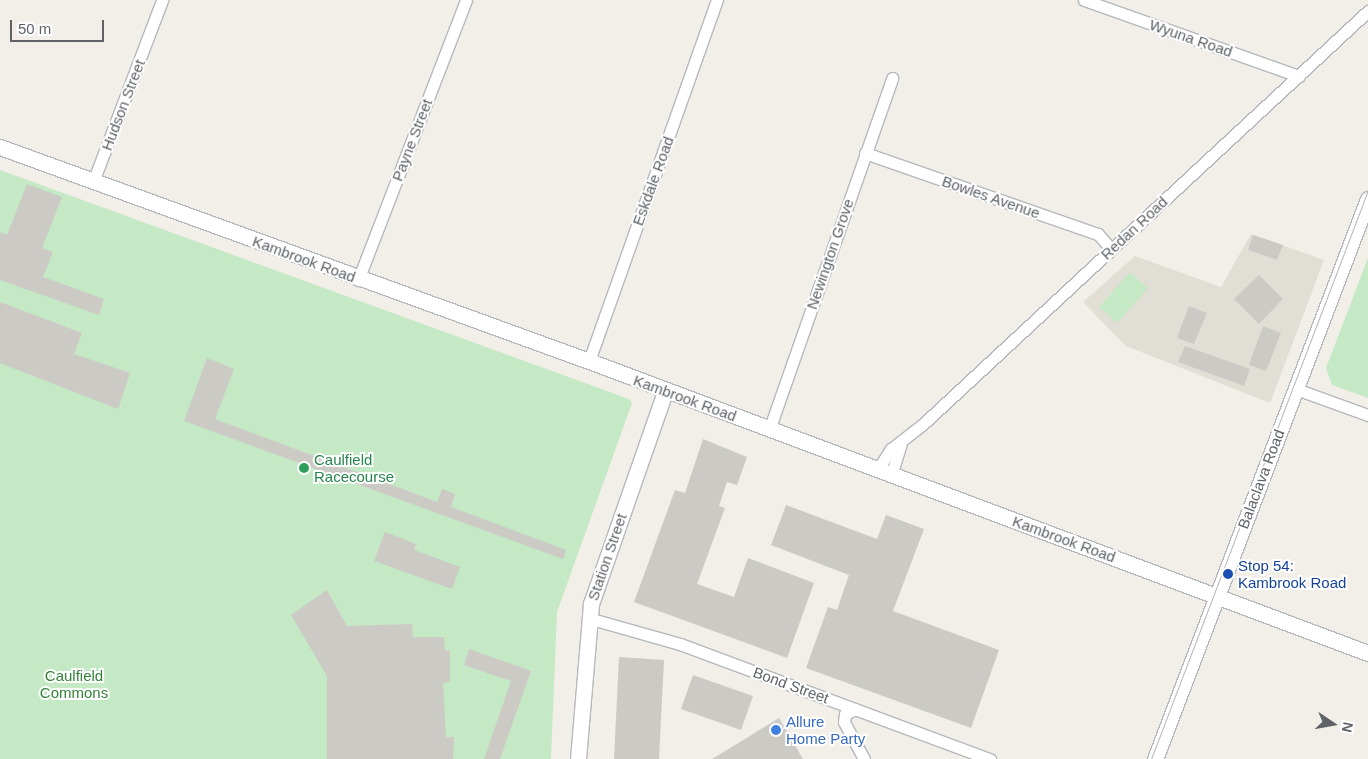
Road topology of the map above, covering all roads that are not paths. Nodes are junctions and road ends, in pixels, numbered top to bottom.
1 (162, 0) edge
2 (466, 0) edge
3 (717, 0) edge
4 (1084, 0) edge
5 (1368, 11) edge
6 (1299, 76) junction
7 (892, 78) dead end
8 (0, 147) edge
9 (865, 153) junction
10 (93, 182) junction
11 (1368, 199) edge
12 (1111, 250) junction
13 (358, 280) junction
14 (589, 361) junction
15 (1296, 389) junction
16 (665, 392) junction
17 (1368, 415) edge
18 (769, 430) junction
19 (884, 473) junction
20 (1216, 597) junction
21 (588, 618) junction
22 (1368, 653) edge
23 (855, 709) junction
24 (578, 759) edge
25 (864, 759) edge
26 (990, 759) edge
27 (1155, 759) edge

1 - 10 street, Hudson Street
2 - 13 street, Payne Street
3 - 14 street, Eskdale Road
4 - 6 street, Wyuna Road
5 - 6 street, Redan Road
6 - 12 street, Redan Road
7 - 9 street, Newington Grove
8 - 10 street, Kambrook Road
9 - 12 street, Bowles Avenue
9 - 18 street, Newington Grove
10 - 13 street, Kambrook Road
11 - 15 street, Balaclava Road
12 - 19 street, Redan Road
13 - 14 street, Kambrook Road
14 - 16 street, Kambrook Road
15 - 17 street
15 - 20 street, Balaclava Road
16 - 18 street, Kambrook Road
16 - 21 street, Station Street
18 - 19 street, Kambrook Road
19 - 20 street, Kambrook Road
20 - 22 street, Kambrook Road
20 - 27 street, Balaclava Road
21 - 23 street, Bond Street
21 - 24 street, Station Street
23 - 25 street
23 - 26 street, Bond Street

